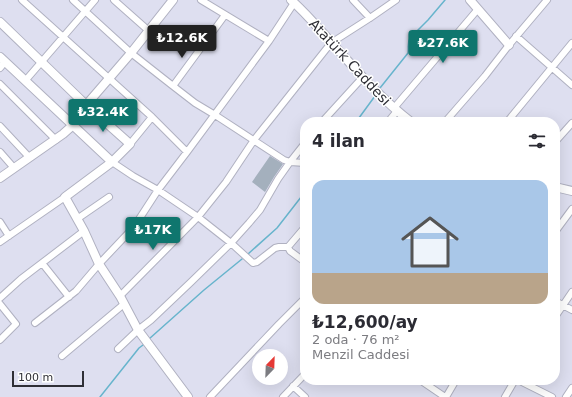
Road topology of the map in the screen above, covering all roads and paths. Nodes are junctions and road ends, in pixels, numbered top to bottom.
1 (22, 0) edge
2 (73, 0) edge
3 (95, 0) edge
4 (114, 0) edge
5 (173, 0) edge
6 (201, 0) edge
7 (353, 0) edge
8 (396, 0) edge
9 (470, 0) edge
10 (547, 0) edge
11 (292, 1) edge
12 (478, 9) junction
13 (86, 11) junction
14 (225, 14) junction
15 (370, 18) junction
16 (0, 22) edge
17 (149, 31) junction
18 (516, 36) junction
19 (63, 37) junction
20 (269, 42) junction
21 (331, 43) junction
22 (572, 43) edge
23 (509, 45) junction
24 (131, 54) junction
25 (2, 62) edge
26 (41, 62) junction
27 (552, 67) junction
28 (363, 77) junction
29 (109, 78) junction
30 (25, 81) junction
31 (0, 84) edge
32 (572, 85) edge
33 (173, 86) junction
34 (88, 105) junction
35 (395, 109) junction
36 (215, 115) junction
37 (152, 117) junction
38 (327, 117) edge
39 (391, 117) edge
40 (405, 117) edge
41 (449, 117) edge
42 (511, 117) edge
43 (572, 123) edge
44 (0, 126) edge
45 (72, 126) junction
46 (560, 136) edge
47 (56, 140) junction
48 (254, 140) junction
49 (130, 144) junction
50 (300, 149) edge
51 (0, 152) edge
52 (187, 152) junction
53 (29, 157) junction
54 (112, 162) junction
55 (290, 162) junction
56 (300, 163) edge
57 (14, 168) junction
58 (0, 178) edge
59 (560, 188) edge
60 (158, 190) junction
61 (572, 191) edge
62 (65, 197) junction
63 (110, 197) dead end
64 (572, 209) edge
65 (198, 217) junction
66 (77, 219) junction
67 (0, 222) edge
68 (560, 225) edge
69 (84, 231) junction
70 (300, 233) edge
71 (10, 236) junction
72 (0, 242) edge
73 (231, 244) junction
74 (288, 247) junction
75 (300, 258) edge
76 (42, 263) junction
77 (99, 264) junction
78 (572, 292) edge
79 (120, 296) junction
80 (69, 297) junction
81 (0, 298) edge
82 (300, 303) edge
83 (0, 304) edge
84 (124, 304) junction
85 (562, 305) junction
86 (560, 308) edge
87 (572, 310) edge
88 (35, 323) dead end
89 (138, 330) junction
90 (0, 340) edge
91 (118, 349) dead end
92 (62, 356) dead end
93 (300, 379) edge
94 (428, 385) edge
95 (453, 385) edge
96 (513, 385) edge
97 (527, 385) edge
98 (294, 386) junction
99 (572, 388) edge
100 (188, 397) edge
101 (210, 397) edge
102 (283, 397) edge
103 (305, 397) edge
104 (446, 397) edge
105 (505, 397) edge
106 (552, 397) edge
107 (566, 397) edge

1 - 19 street
2 - 13 street
3 - 13 street
4 - 17 street
5 - 17 street
6 - 14 street
7 - 15 street
8 - 15 street
9 - 12 street
10 - 18 street
11 - 20 street
11 - 21 street, Atatürk Caddesi
12 - 23 street
12 - 35 street
13 - 19 street
13 - 24 street
14 - 20 street
14 - 33 street
15 - 21 street
16 - 26 street
17 - 24 street
18 - 23 street
18 - 27 street
19 - 26 street
19 - 29 street
20 - 36 street
21 - 28 street, Atatürk Caddesi
21 - 48 street
22 - 27 street
23 - 41 street
24 - 29 street
24 - 33 street
25 - 30 street
26 - 30 street
26 - 34 street
27 - 32 street
27 - 42 street
28 - 35 street, Atatürk Caddesi
28 - 38 street
29 - 34 street
29 - 37 street
30 - 45 street
31 - 47 street
33 - 36 street
34 - 45 street
34 - 49 street
35 - 39 street
35 - 40 street, Atatürk Caddesi
36 - 48 street
36 - 52 street
37 - 49 street
37 - 52 street
43 - 46 street
44 - 53 street
45 - 47 street
45 - 54 street
47 - 53 street
48 - 55 street
48 - 65 street
49 - 54 street
50 - 55 street
51 - 57 street
52 - 60 street
53 - 57 street
54 - 60 street
54 - 62 street
55 - 56 street
55 - 73 street
57 - 58 street
59 - 61 street
60 - 65 street
60 - 77 street
62 - 66 street
62 - 71 street
63 - 66 street
64 - 68 street
65 - 73 street
65 - 79 street
66 - 69 street
67 - 71 street
69 - 76 street
69 - 77 street
70 - 74 street
71 - 72 street
73 - 74 street
73 - 89 street
74 - 75 street
76 - 80 street
76 - 81 street
77 - 79 street
77 - 80 street
78 - 85 street
79 - 84 street
80 - 88 street
82 - 101 street
83 - 90 street
84 - 89 street
84 - 92 street
85 - 86 street
85 - 87 street
89 - 91 street
89 - 100 street
93 - 98 street
94 - 104 street
95 - 104 street
96 - 105 street
97 - 106 street
98 - 102 street
98 - 103 street
99 - 107 street

